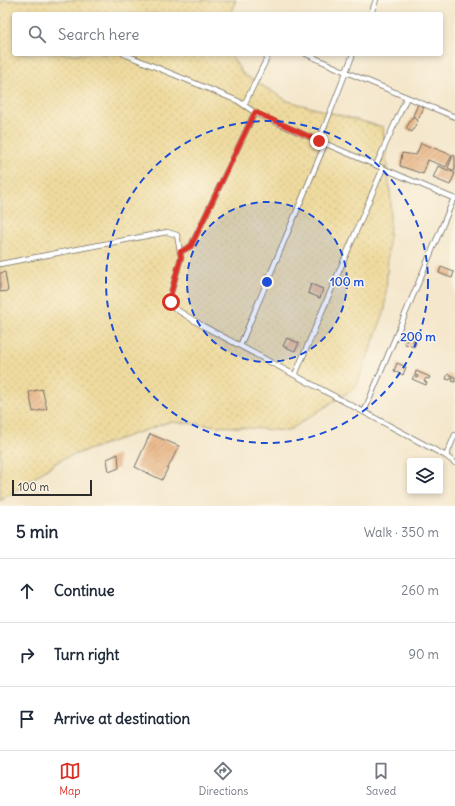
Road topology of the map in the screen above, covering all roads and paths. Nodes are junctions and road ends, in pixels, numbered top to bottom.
1 (376, 0) edge
2 (372, 12) edge
3 (129, 56) edge
4 (268, 56) edge
5 (310, 56) edge
6 (353, 56) edge
7 (346, 72) junction
8 (407, 97) junction
9 (244, 105) junction
10 (255, 112) junction
11 (455, 117) edge
12 (319, 141) junction
13 (325, 144) junction
14 (376, 165) junction
15 (384, 168) junction
16 (455, 198) edge
17 (180, 252) junction
18 (0, 264) edge
19 (240, 346) junction
20 (295, 375) junction
21 (364, 412) junction
22 (455, 435) edge
23 (446, 456) junction
24 (455, 463) edge

1 - 2 street
3 - 9 street
4 - 9 street
5 - 7 street
6 - 7 street
7 - 8 street
7 - 12 street
8 - 11 street
8 - 14 street
9 - 10 street
10 - 12 street
10 - 17 street
12 - 13 street
13 - 14 street
13 - 19 street
14 - 15 street
15 - 16 street
15 - 20 street
16 - 21 street
17 - 18 street
17 - 19 street
19 - 20 street
20 - 21 street
21 - 23 street
22 - 23 street
23 - 24 street

